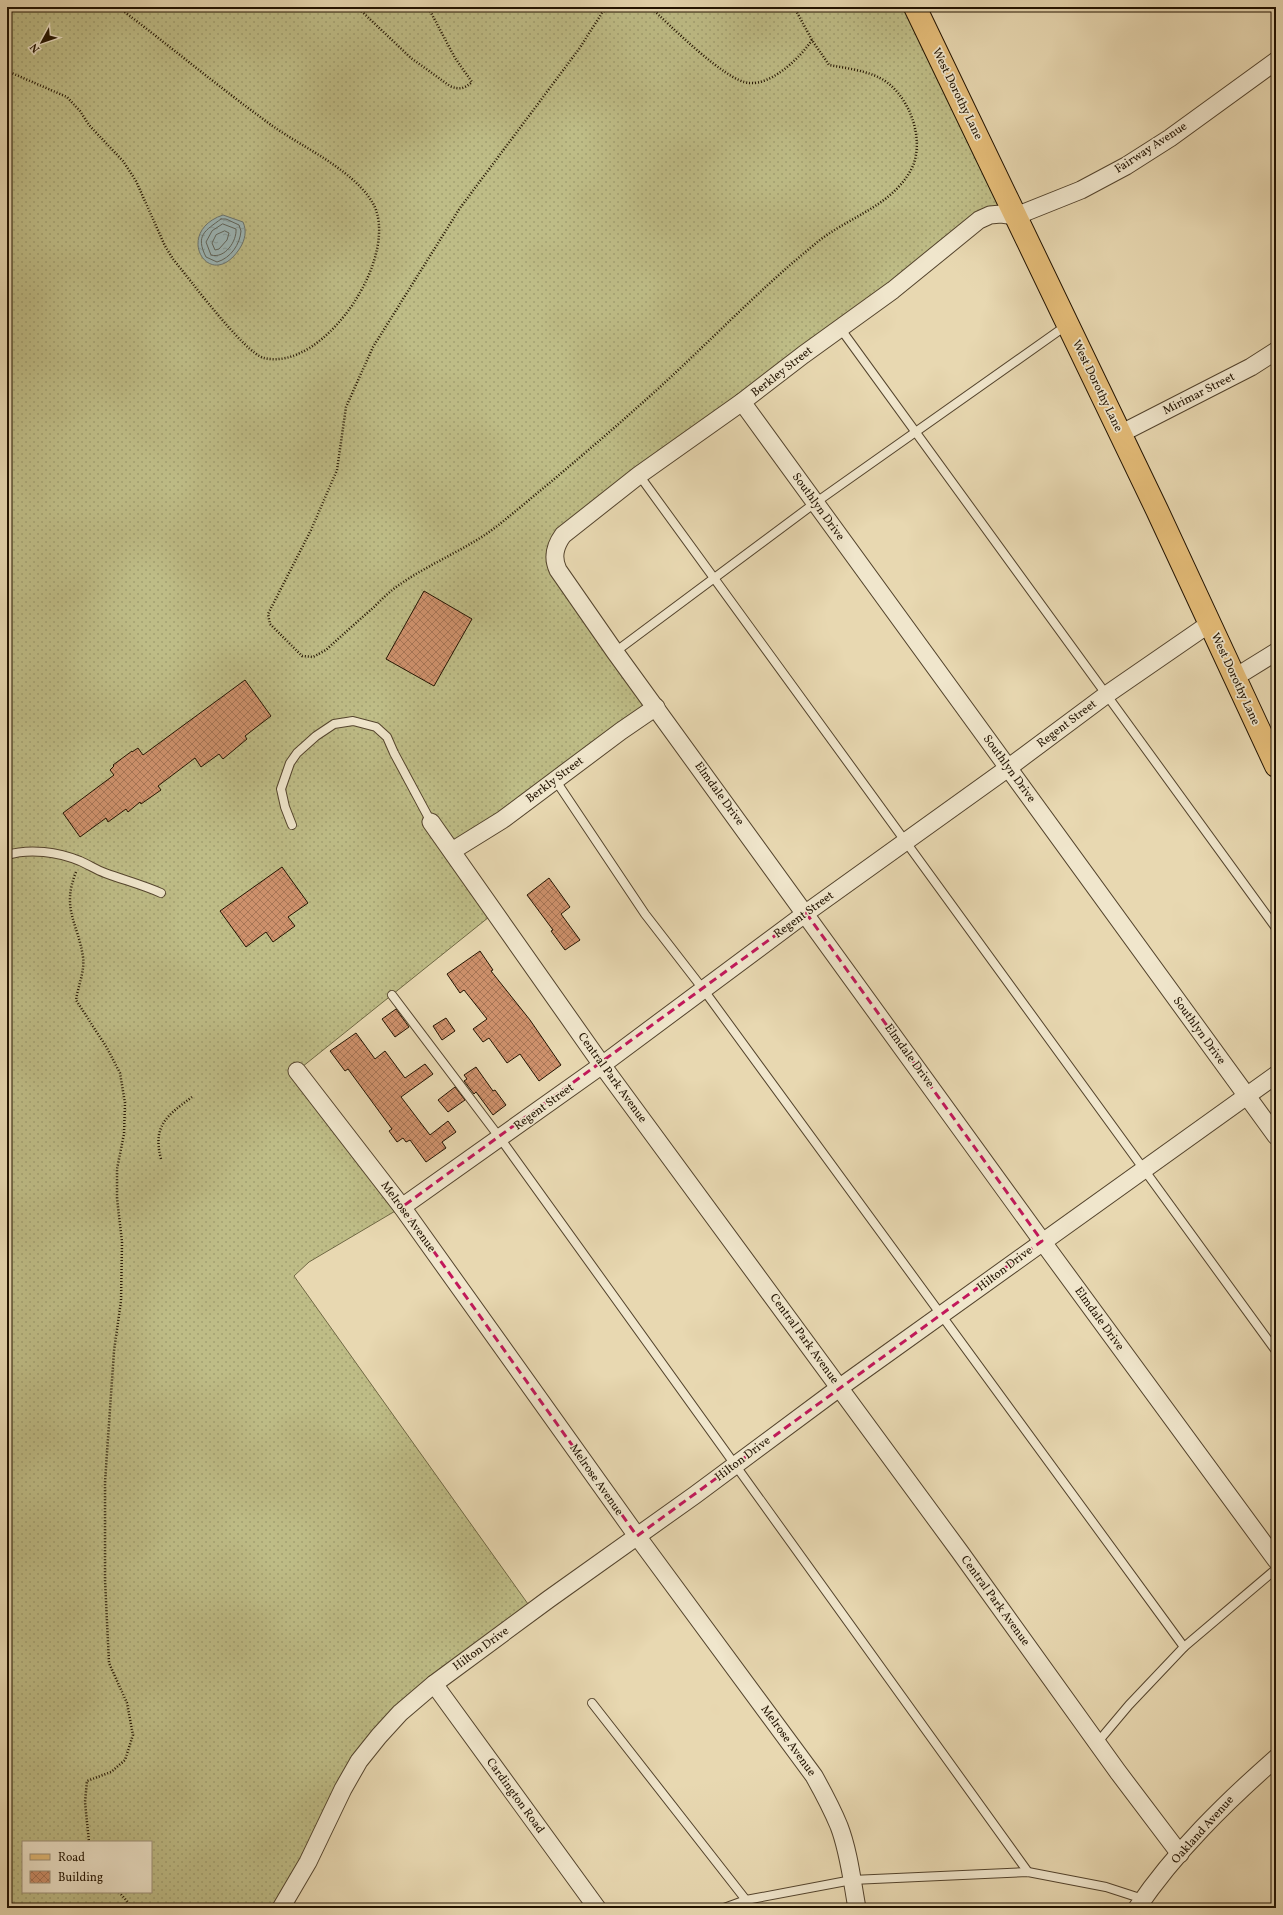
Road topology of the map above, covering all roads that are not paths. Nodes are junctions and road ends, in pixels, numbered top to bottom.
1 (915, 7) edge
2 (1276, 61) edge
3 (1016, 216) junction
4 (1067, 324) junction
5 (840, 328) junction
6 (1276, 351) edge
7 (742, 402) junction
8 (915, 431) junction
9 (1120, 434) junction
10 (640, 475) junction
11 (815, 503) junction
12 (555, 547) joint
13 (714, 578) junction
14 (1209, 624) junction
15 (615, 652) junction
16 (1276, 652) edge
17 (1234, 678) junction
18 (1106, 695) junction
19 (656, 707) junction
20 (1276, 766) edge
21 (1008, 768) junction
22 (556, 781) junction
23 (431, 822) joint
24 (292, 825) dead end
25 (906, 842) junction
26 (452, 851) junction
27 (7, 855) edge
28 (161, 892) dead end
29 (806, 913) junction
30 (1276, 928) edge
31 (703, 989) junction
32 (392, 995) dead end
33 (602, 1065) junction
34 (297, 1071) dead end
35 (1276, 1075) edge
36 (1246, 1096) junction
37 (1276, 1136) edge
38 (500, 1138) junction
39 (1144, 1171) junction
40 (402, 1207) junction
41 (1042, 1241) junction
42 (941, 1316) junction
43 (1276, 1351) edge
44 (839, 1388) junction
45 (735, 1465) junction
46 (636, 1536) junction
47 (1276, 1560) edge
48 (1276, 1569) edge
49 (1184, 1647) junction
50 (434, 1684) junction
51 (592, 1703) dead end
52 (1097, 1743) junction
53 (1276, 1758) edge
54 (1180, 1854) junction
55 (1028, 1872) junction
56 (852, 1880) junction
57 (746, 1900) junction
58 (1140, 1903) edge
59 (281, 1908) edge
60 (597, 1908) edge
61 (724, 1908) edge
62 (857, 1908) edge

1 - 3 main road, West Dorothy Lane
2 - 3 street, Fairway Avenue
3 - 4 main road, West Dorothy Lane
3 - 5 street, Berkley Street
4 - 8 lane
4 - 9 main road, West Dorothy Lane
5 - 7 street, Berkley Street
5 - 8 lane
6 - 9 street, Mirimar Street
7 - 10 street, Berkley Street
7 - 11 street, Southlyn Drive
8 - 11 lane
8 - 18 lane
9 - 14 main road, West Dorothy Lane
10 - 12 street, Berkley Street
10 - 13 lane
11 - 13 lane
11 - 21 street, Southlyn Drive
12 - 15 street, Elmdale Drive
13 - 15 lane
13 - 25 lane
14 - 17 main road, West Dorothy Lane
14 - 18 street, Regent Street
15 - 19 street, Elmdale Drive
16 - 17 street
17 - 20 main road, West Dorothy Lane
18 - 21 street, Regent Street
18 - 30 lane
19 - 22 street, Berkly Street
19 - 29 street, Elmdale Drive
21 - 25 street, Regent Street
21 - 36 street, Southlyn Drive
22 - 26 street, Berkly Street
22 - 31 lane
23 - 24 lane
23 - 26 street, Central Park Avenue
25 - 29 street, Regent Street
25 - 39 lane
26 - 33 street, Central Park Avenue
27 - 28 lane
29 - 31 street, Regent Street
29 - 41 street, Elmdale Drive
31 - 33 street, Regent Street
31 - 42 lane
32 - 38 lane
33 - 38 street, Regent Street
33 - 44 street, Central Park Avenue
34 - 40 street, Melrose Avenue
35 - 36 street, Hilton Drive
36 - 37 street, Southlyn Drive
36 - 39 street, Hilton Drive
38 - 40 street, Regent Street
38 - 45 lane
39 - 41 street, Hilton Drive
39 - 43 lane
40 - 46 street, Melrose Avenue
41 - 42 street, Hilton Drive
41 - 47 street, Elmdale Drive
42 - 44 street, Hilton Drive
42 - 49 lane
44 - 45 street, Hilton Drive
44 - 52 street, Central Park Avenue
45 - 46 street, Hilton Drive
45 - 55 lane
46 - 50 street, Hilton Drive
46 - 56 street, Melrose Avenue
48 - 49 lane
49 - 52 lane
50 - 59 street, Hilton Drive
50 - 60 street, Cardington Road
51 - 57 lane
52 - 54 street, Central Park Avenue
53 - 54 street, Oakland Avenue
54 - 58 street, Oakland Avenue
55 - 56 lane
55 - 58 lane
56 - 57 lane
56 - 62 street, Melrose Avenue
57 - 61 lane

